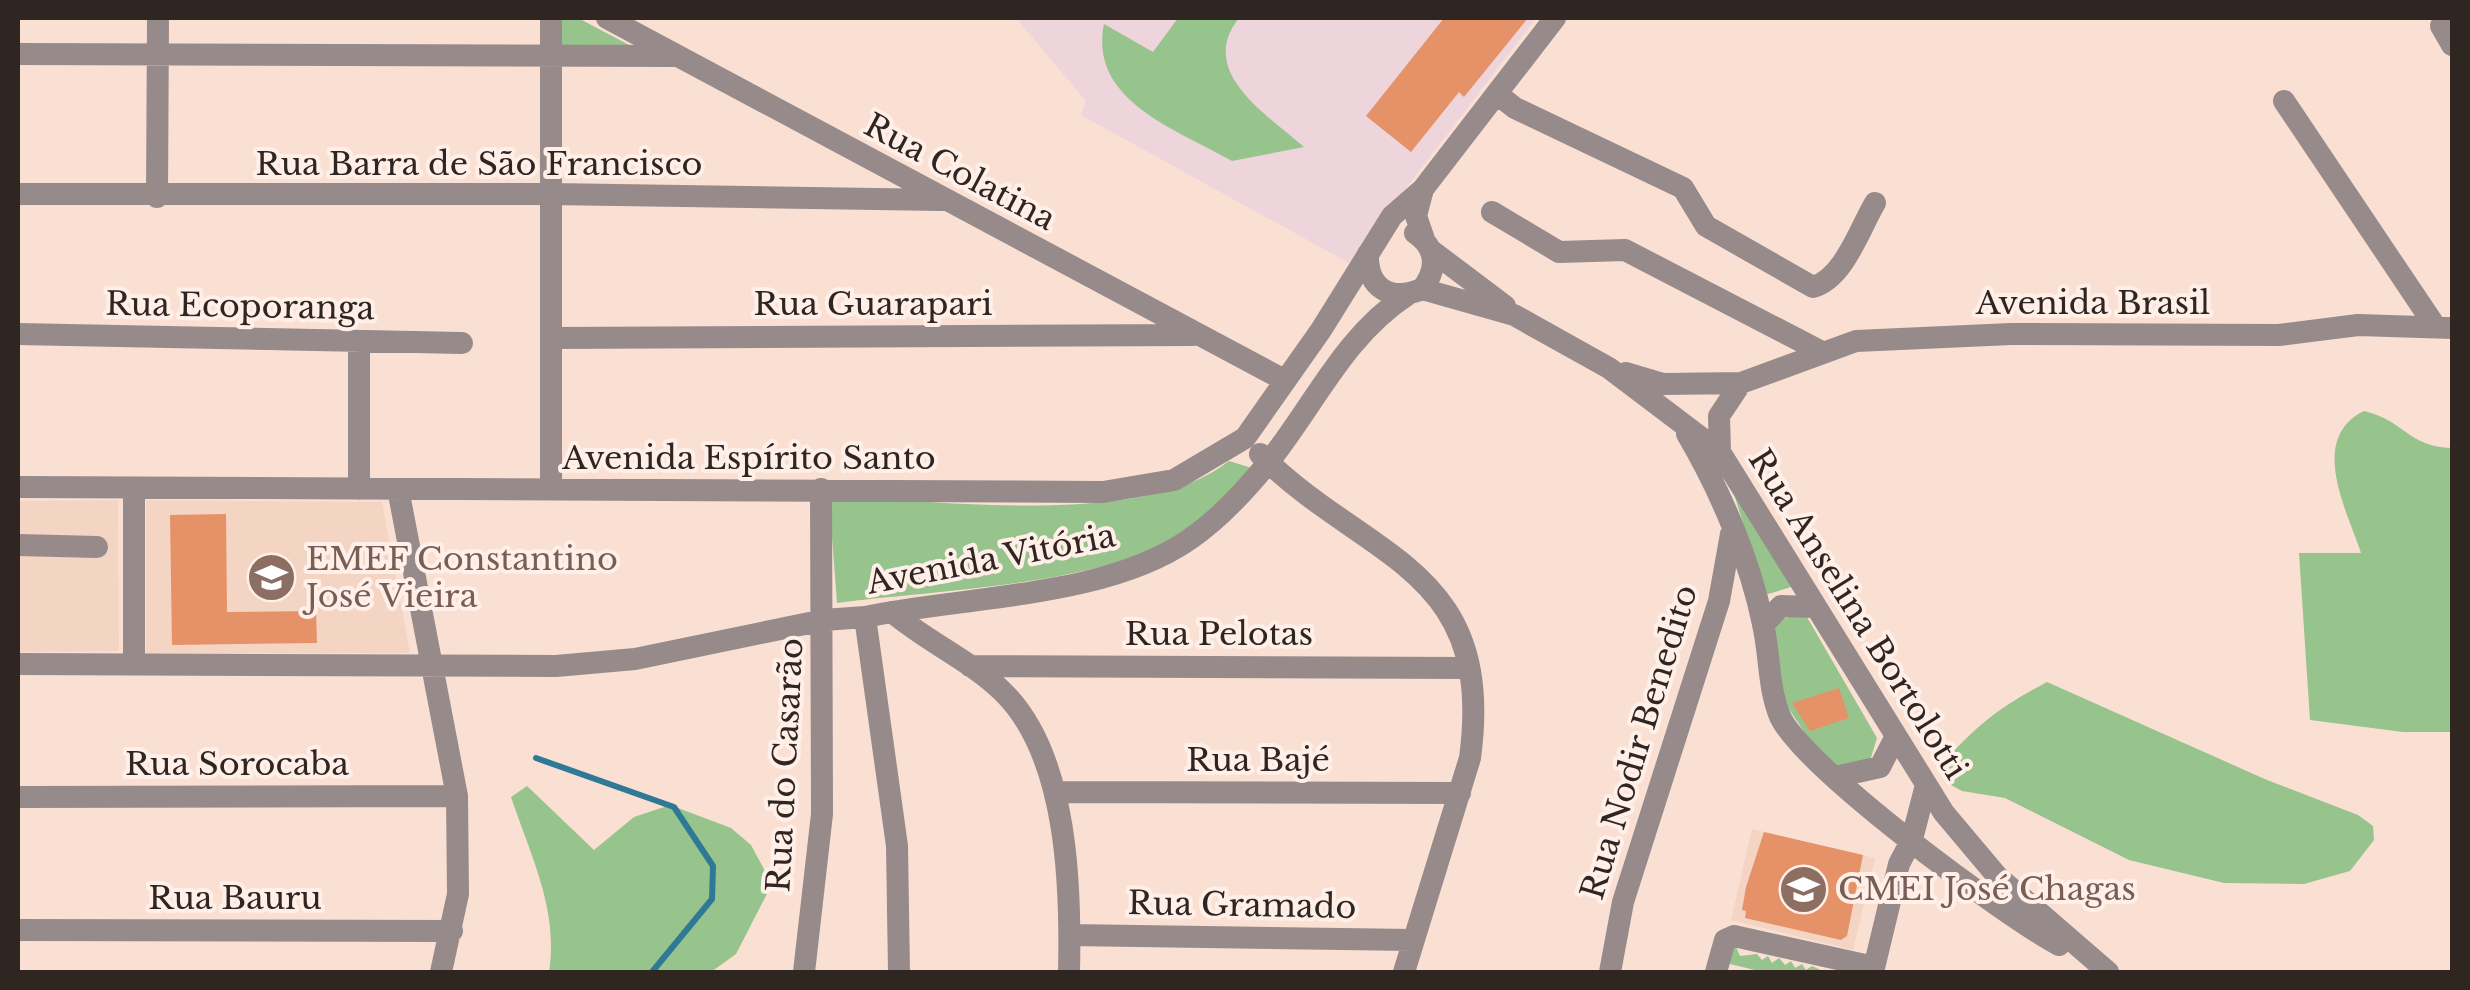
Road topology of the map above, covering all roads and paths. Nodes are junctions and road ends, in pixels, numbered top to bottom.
1 (158, 18) edge
2 (551, 18) edge
3 (607, 18) edge
4 (1556, 18) edge
5 (18, 54) edge
6 (679, 56) junction
7 (158, 57) junction
8 (551, 57) junction
9 (1496, 94) junction
10 (2284, 101) dead end
11 (1423, 189) junction
12 (18, 194) edge
13 (551, 194) junction
14 (157, 198) junction
15 (941, 200) junction
16 (1874, 203) dead end
17 (1492, 212) dead end
18 (1428, 245) junction
19 (1373, 247) junction
20 (1415, 292) junction
21 (1514, 316) junction
22 (2444, 327) edge
23 (18, 334) edge
24 (1195, 335) junction
25 (551, 338) junction
26 (359, 341) junction
27 (462, 343) dead end
28 (1820, 352) junction
29 (1609, 368) junction
30 (1284, 380) junction
31 (1741, 383) junction
32 (1683, 426) junction
33 (1245, 438) junction
34 (1720, 452) junction
35 (1263, 468) junction
36 (18, 487) edge
37 (134, 488) junction
38 (359, 489) junction
39 (398, 489) junction
40 (551, 489) junction
41 (821, 489) junction
42 (1732, 530) junction
43 (18, 545) edge
44 (97, 547) dead end
45 (1718, 602) junction
46 (1814, 607) junction
47 (892, 612) junction
48 (1761, 616) junction
49 (865, 618) junction
50 (824, 620) junction
51 (18, 664) edge
52 (134, 664) junction
53 (431, 665) junction
54 (970, 666) junction
55 (1467, 668) junction
56 (1895, 738) junction
57 (1836, 777) junction
58 (1926, 785) junction
59 (1056, 792) junction
60 (1460, 792) junction
61 (457, 796) junction
62 (18, 798) edge
63 (1912, 839) junction
64 (18, 930) edge
65 (452, 931) junction
66 (1070, 935) junction
67 (1412, 940) junction
68 (2104, 969) edge
69 (1873, 970) edge
70 (441, 972) edge
71 (804, 972) edge
72 (899, 972) edge
73 (1069, 972) edge
74 (1404, 972) edge
75 (1610, 972) edge
76 (1716, 972) edge

1 - 7 street
2 - 8 street
3 - 6 street, Rua Colatina
4 - 9 street, Avenida Espírito Santo
5 - 7 street
6 - 8 street
6 - 15 street, Rua Colatina
7 - 8 street
7 - 14 street
8 - 13 street
9 - 11 street, Avenida Espírito Santo
9 - 16 street
10 - 22 street
11 - 18 street
11 - 19 street, Avenida Espírito Santo
12 - 14 street, Rua Barra de São Francisco
13 - 14 street, Rua Barra de São Francisco
13 - 15 street, Rua Barra de São Francisco
13 - 25 street
15 - 24 street, Rua Colatina
17 - 28 street
18 - 19 street
18 - 20 street
18 - 21 street
19 - 20 street
19 - 30 street, Avenida Espírito Santo
20 - 21 street
20 - 35 street, Avenida Vitória
21 - 29 street
22 - 28 street, Avenida Brasil
23 - 26 street, Rua Ecoporanga
24 - 25 street, Rua Guarapari
24 - 30 street, Rua Colatina
25 - 40 street
26 - 27 street, Rua Ecoporanga
26 - 38 street
28 - 31 street, Avenida Brasil
29 - 31 street, Avenida Brasil
29 - 32 street
30 - 33 street, Avenida Espírito Santo
31 - 34 street
32 - 34 street, Rua Anselina Bortolotti
32 - 42 street, Rua Anselina Bortolotti
33 - 35 street
33 - 41 street, Avenida Espírito Santo
34 - 46 street, Rua Anselina Bortolotti
35 - 47 street, Avenida Vitória
35 - 55 street
36 - 37 street, Avenida Espírito Santo
37 - 38 street, Avenida Espírito Santo
37 - 52 street
38 - 39 street, Avenida Espírito Santo
39 - 40 street, Avenida Espírito Santo
39 - 53 street
40 - 41 street, Avenida Espírito Santo
41 - 50 street, Avenida Vitória
42 - 45 street, Rua Nodir Benedito
42 - 48 street, Rua Anselina Bortolotti
43 - 44 street
45 - 48 street
45 - 75 street, Rua Nodir Benedito
46 - 48 street
46 - 56 street, Rua Anselina Bortolotti
47 - 49 street, Avenida Vitória
47 - 54 street
48 - 57 street, Rua Anselina Bortolotti
49 - 50 street, Avenida Vitória
49 - 72 street
50 - 53 street, Avenida Vitória
50 - 71 street, Rua do Casarão
51 - 52 street, Avenida Vitória
52 - 53 street, Avenida Vitória
53 - 61 street
54 - 55 street, Rua Pelotas
54 - 59 street
55 - 60 street
56 - 57 street
56 - 58 street, Rua Anselina Bortolotti
57 - 63 street, Rua Anselina Bortolotti
58 - 63 street
58 - 68 street, Rua Anselina Bortolotti
59 - 60 street, Rua Bajé
59 - 66 street
60 - 67 street
61 - 62 street, Rua Sorocaba
61 - 65 street
63 - 68 street, Rua Anselina Bortolotti
63 - 69 street
64 - 65 street, Rua Bauru
65 - 70 street
66 - 67 street, Rua Gramado
66 - 73 street
67 - 74 street
69 - 76 street

